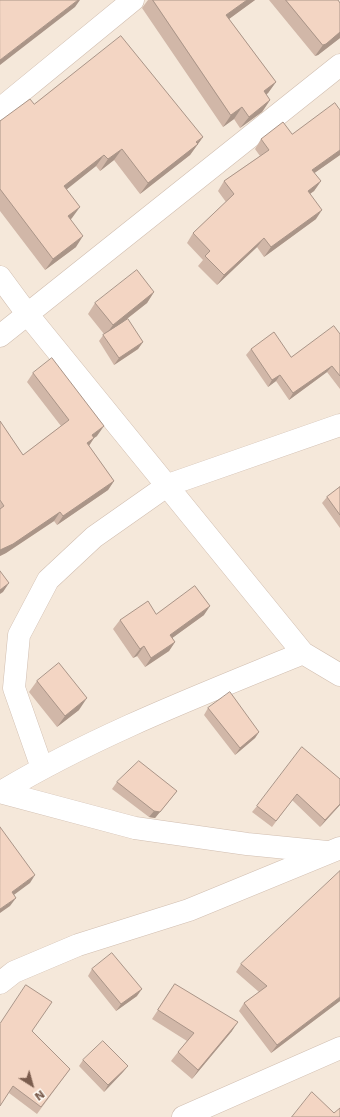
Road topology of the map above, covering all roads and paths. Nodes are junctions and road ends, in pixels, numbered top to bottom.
1 (132, 0) edge
2 (340, 65) edge
3 (0, 109) edge
4 (0, 277) edge
5 (28, 315) junction
6 (0, 336) edge
7 (340, 425) edge
8 (168, 485) junction
9 (303, 653) junction
10 (340, 675) edge
11 (42, 768) junction
12 (1, 792) edge
13 (335, 850) edge
14 (0, 983) edge
15 (340, 1048) edge
16 (183, 1117) edge

1 - 3 street
2 - 5 street
4 - 5 street
5 - 6 street
5 - 8 street
7 - 8 street
8 - 9 street
8 - 11 street
9 - 10 street
9 - 11 street
11 - 12 street
12 - 13 street
13 - 14 street
15 - 16 street

